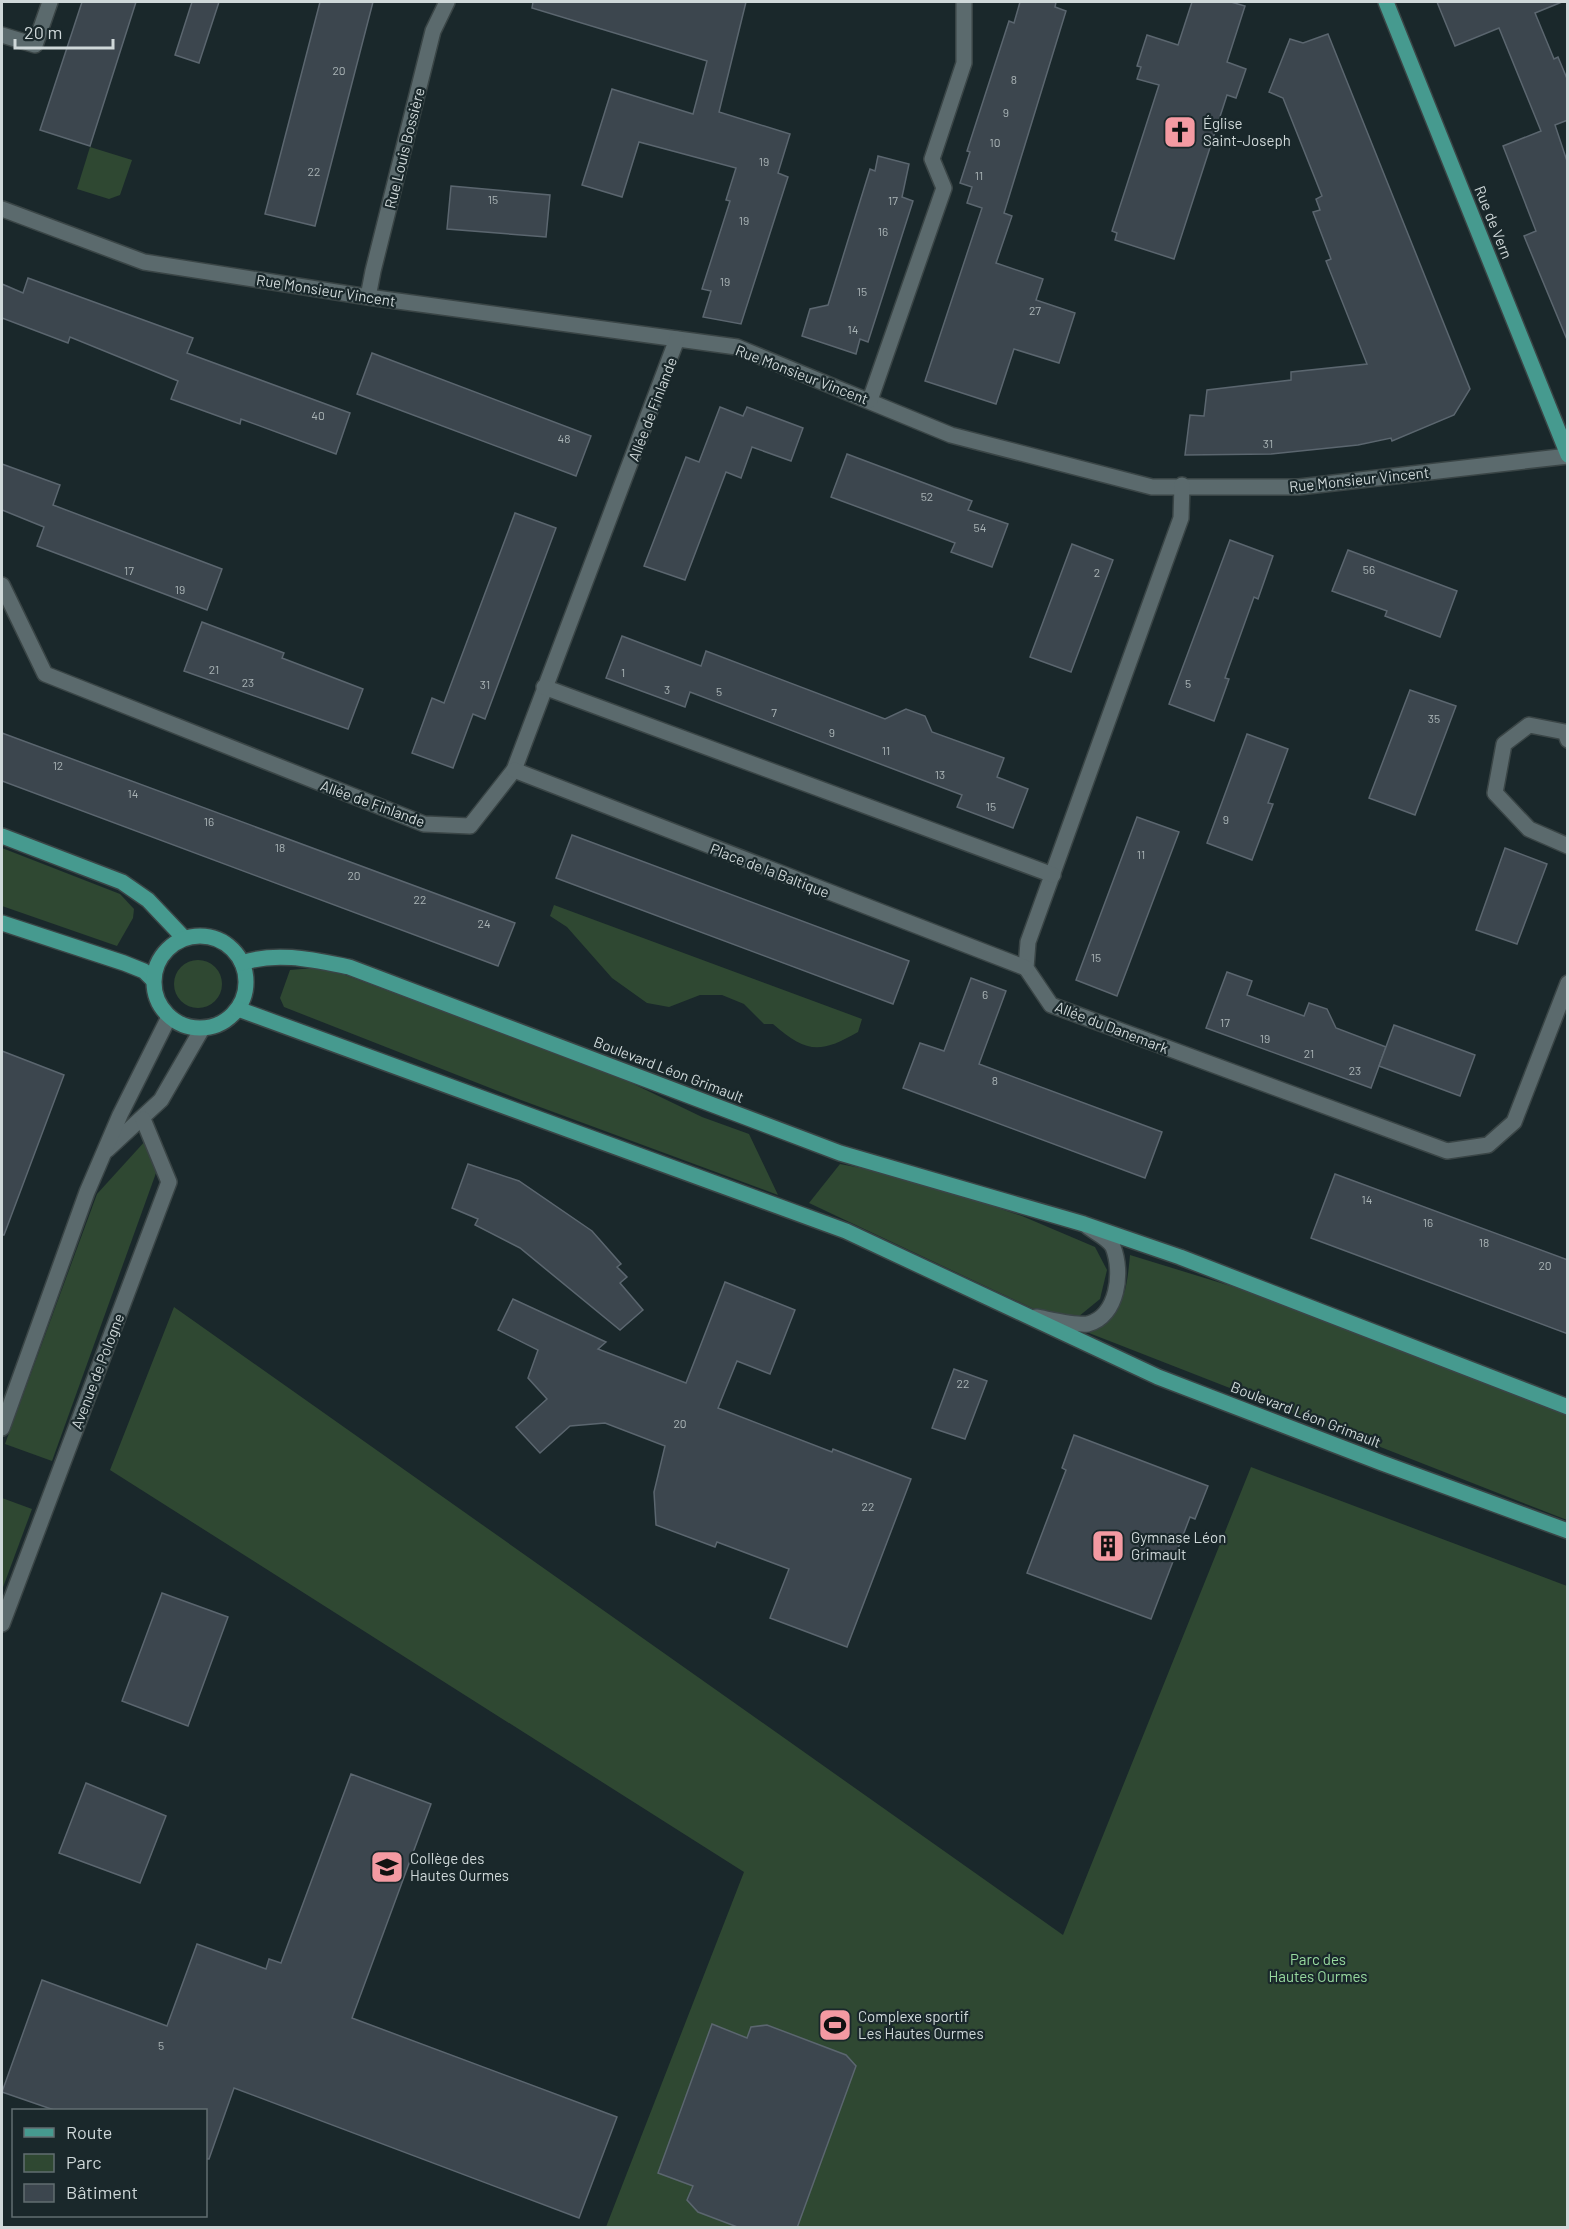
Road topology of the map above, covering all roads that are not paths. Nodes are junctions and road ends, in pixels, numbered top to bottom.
1 (50, 2) edge
2 (447, 2) edge
3 (964, 2) edge
4 (1386, 2) edge
5 (2, 35) edge
6 (2, 209) edge
7 (368, 297) junction
8 (677, 339) junction
9 (870, 400) junction
10 (1568, 456) edge
11 (1182, 485) junction
12 (2, 585) edge
13 (544, 687) junction
14 (1568, 740) edge
15 (514, 770) junction
16 (2, 836) edge
17 (1568, 846) edge
18 (1053, 875) junction
19 (2, 923) edge
20 (184, 939) junction
21 (242, 963) junction
22 (1026, 969) junction
23 (153, 980) junction
24 (1568, 982) edge
25 (238, 1010) junction
26 (169, 1017) junction
27 (202, 1029) junction
28 (143, 1119) junction
29 (105, 1152) junction
30 (1084, 1224) junction
31 (1036, 1317) junction
32 (1568, 1407) edge
33 (2, 1428) edge
34 (1568, 1531) edge
35 (2, 1624) edge

1 - 5 street
2 - 7 street, Rue Louis Bossière
3 - 9 street
4 - 10 main road, Rue de Vern
6 - 7 street, Rue Monsieur Vincent
7 - 8 street, Rue Monsieur Vincent
8 - 9 street, Rue Monsieur Vincent
8 - 13 street, Allée de Finlande
9 - 11 street, Rue Monsieur Vincent
10 - 11 street, Rue Monsieur Vincent
11 - 18 street
12 - 15 street, Allée de Finlande
13 - 15 street, Allée de Finlande
13 - 18 street
14 - 17 street
15 - 22 street, Place de la Baltique
16 - 20 main road
18 - 22 street
19 - 23 main road
20 - 21 main road
20 - 23 main road
21 - 25 main road
21 - 30 main road, Boulevard Léon Grimault
22 - 24 street, Allée du Danemark
23 - 26 main road
25 - 27 main road
25 - 31 main road, Boulevard Léon Grimault
26 - 27 main road
26 - 29 street
27 - 28 street
28 - 29 street
28 - 35 street, Avenue de Pologne
29 - 33 street
30 - 31 street, Boulevard Léon Grimault
30 - 32 main road, Boulevard Léon Grimault
31 - 34 main road, Boulevard Léon Grimault

